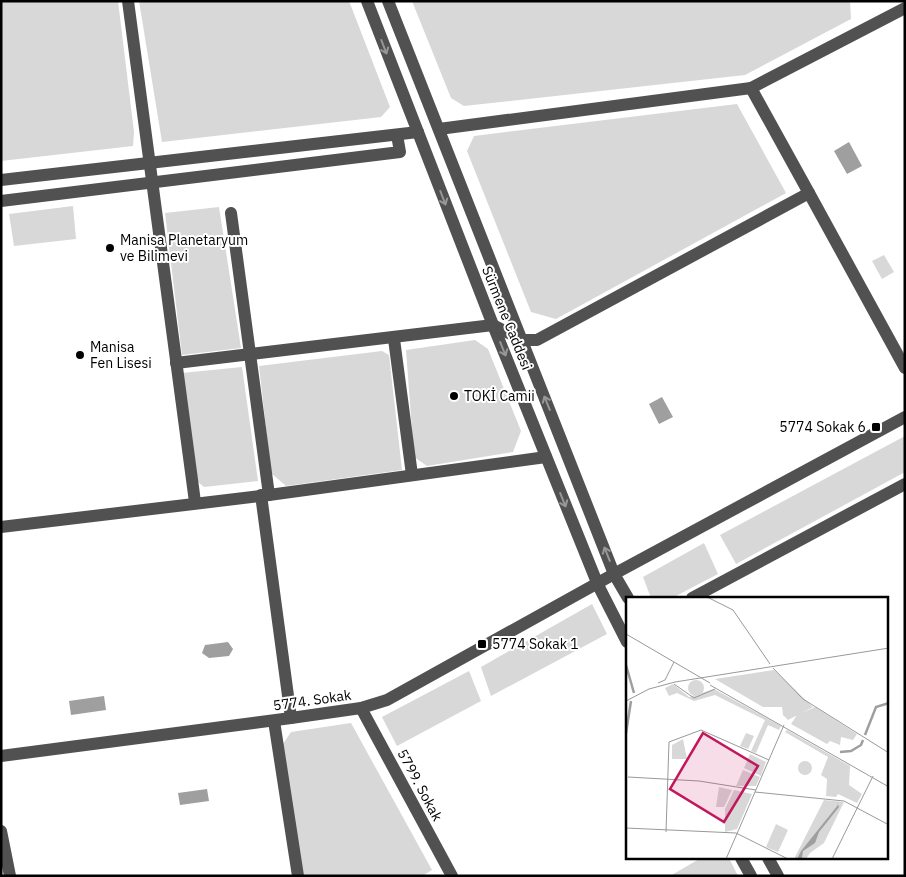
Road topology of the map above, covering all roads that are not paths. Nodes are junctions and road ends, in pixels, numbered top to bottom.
1 (128, 1) edge
2 (367, 1) edge
3 (388, 1) edge
4 (905, 8) edge
5 (751, 88) junction
6 (440, 130) junction
7 (418, 132) junction
8 (397, 135) junction
9 (149, 164) junction
10 (1, 180) edge
11 (151, 182) junction
12 (809, 193) junction
13 (1, 201) edge
14 (231, 213) dead end
15 (493, 325) junction
16 (394, 339) junction
17 (522, 340) junction
18 (250, 356) junction
19 (176, 363) junction
20 (905, 368) edge
21 (905, 417) edge
22 (546, 457) junction
23 (412, 475) junction
24 (905, 484) edge
25 (265, 495) junction
26 (195, 502) junction
27 (1, 527) edge
28 (614, 574) junction
29 (598, 585) junction
30 (627, 597) edge
31 (694, 597) edge
32 (626, 640) edge
33 (361, 708) junction
34 (291, 718) junction
35 (274, 721) junction
36 (1, 756) edge
37 (1, 831) edge
38 (742, 860) edge
39 (769, 860) edge
40 (449, 875) edge
41 (10, 876) edge
42 (298, 876) edge
43 (750, 876) edge
44 (778, 876) edge

1 - 9 street
2 -> 7 street, Sürmene Caddesi
3 - 6 street, Sürmene Caddesi
4 - 5 street
5 - 6 street
5 - 12 street
6 - 17 street, Sürmene Caddesi
7 - 8 street
7 -> 15 street, Sürmene Caddesi
8 - 9 street
8 - 11 street
9 - 10 street
9 - 11 street
11 - 13 street
11 - 19 street
12 - 17 street
12 - 20 street
14 - 18 street
15 - 16 street
15 - 17 street
15 -> 22 street, Sürmene Caddesi
16 - 18 street
16 - 23 street
28 -> 17 street, Sürmene Caddesi
18 - 19 street
18 - 25 street
19 - 26 street
21 - 28 street, 5774. Sokak
22 - 23 street
22 -> 29 street, Sürmene Caddesi
23 - 25 street
24 - 31 street
25 - 26 street
25 - 34 street
26 - 27 street
28 - 29 street, 5774. Sokak
28 - 30 street, Sürmene Caddesi
29 - 32 street, Sürmene Caddesi
29 - 33 street, 5774. Sokak
33 - 34 street, 5774. Sokak
33 - 40 street, 5799. Sokak
34 - 35 street, 5774. Sokak
35 - 36 street, 5774. Sokak
35 - 42 street
37 - 41 street
38 - 43 street
39 - 44 street

